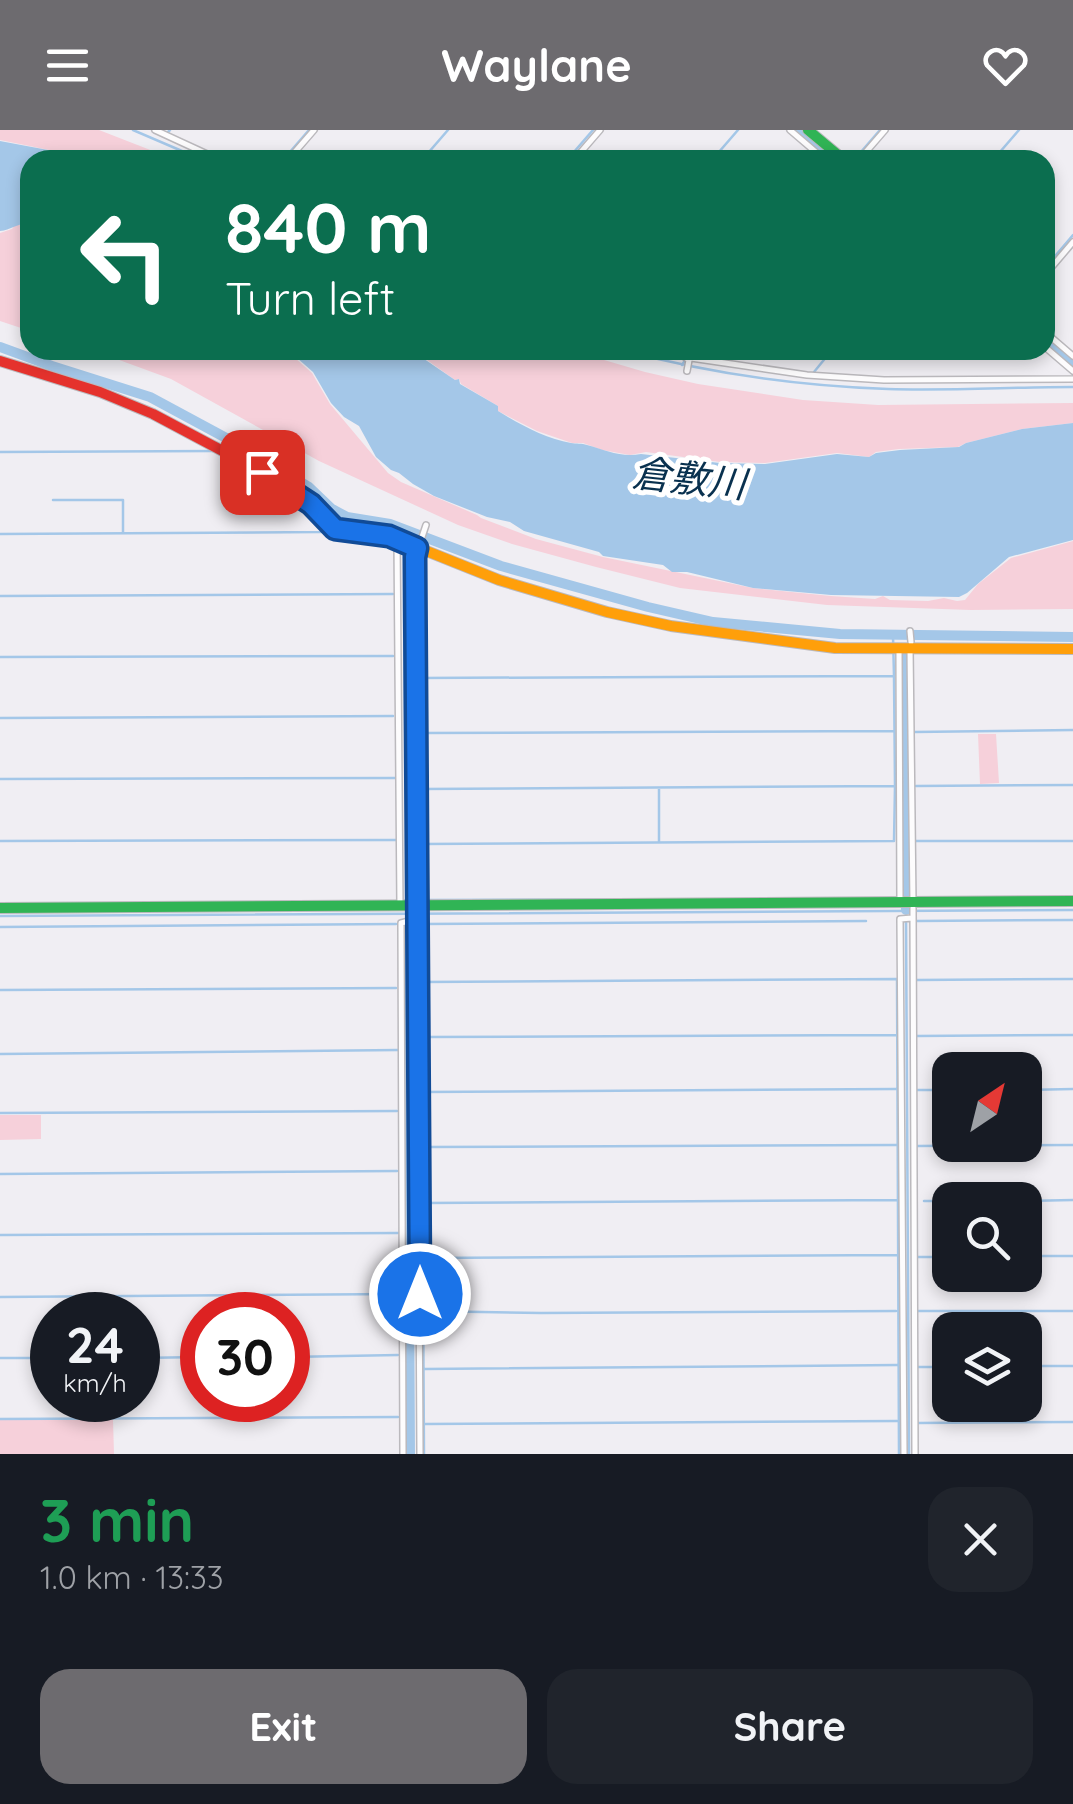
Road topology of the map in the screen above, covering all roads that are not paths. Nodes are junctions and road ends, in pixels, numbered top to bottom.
1 (155, 130) edge
2 (314, 130) edge
3 (600, 130) edge
4 (790, 130) edge
5 (808, 130) edge
6 (884, 130) edge
7 (198, 150) edge
8 (297, 150) edge
9 (583, 150) edge
10 (813, 150) edge
11 (832, 150) edge
12 (867, 150) edge
13 (1073, 242) edge
14 (1055, 263) edge
15 (681, 360) edge
16 (0, 361) edge
17 (687, 362) joint
18 (1073, 379) edge
19 (425, 528) dead end
20 (408, 544) junction
21 (903, 644) junction
22 (1073, 649) edge
23 (900, 902) junction
24 (1073, 902) edge
25 (400, 906) junction
26 (0, 908) edge
27 (913, 910) junction
28 (417, 913) junction
29 (403, 1454) edge
30 (420, 1454) edge
31 (904, 1454) edge
32 (915, 1454) edge

1 - 7 street
2 - 8 street
3 - 9 street
4 - 10 street
5 - 11 street
6 - 12 street
13 - 14 street
15 - 17 street
16 - 20 street
17 - 18 street
19 - 20 street
20 - 21 street
20 - 25 street
20 - 28 street
21 - 22 street
21 - 23 street
21 - 27 street
23 - 27 street
23 - 28 street
24 - 27 street
25 - 26 street
25 - 28 street
27 - 31 street
27 - 32 street
28 - 29 street
28 - 30 street

